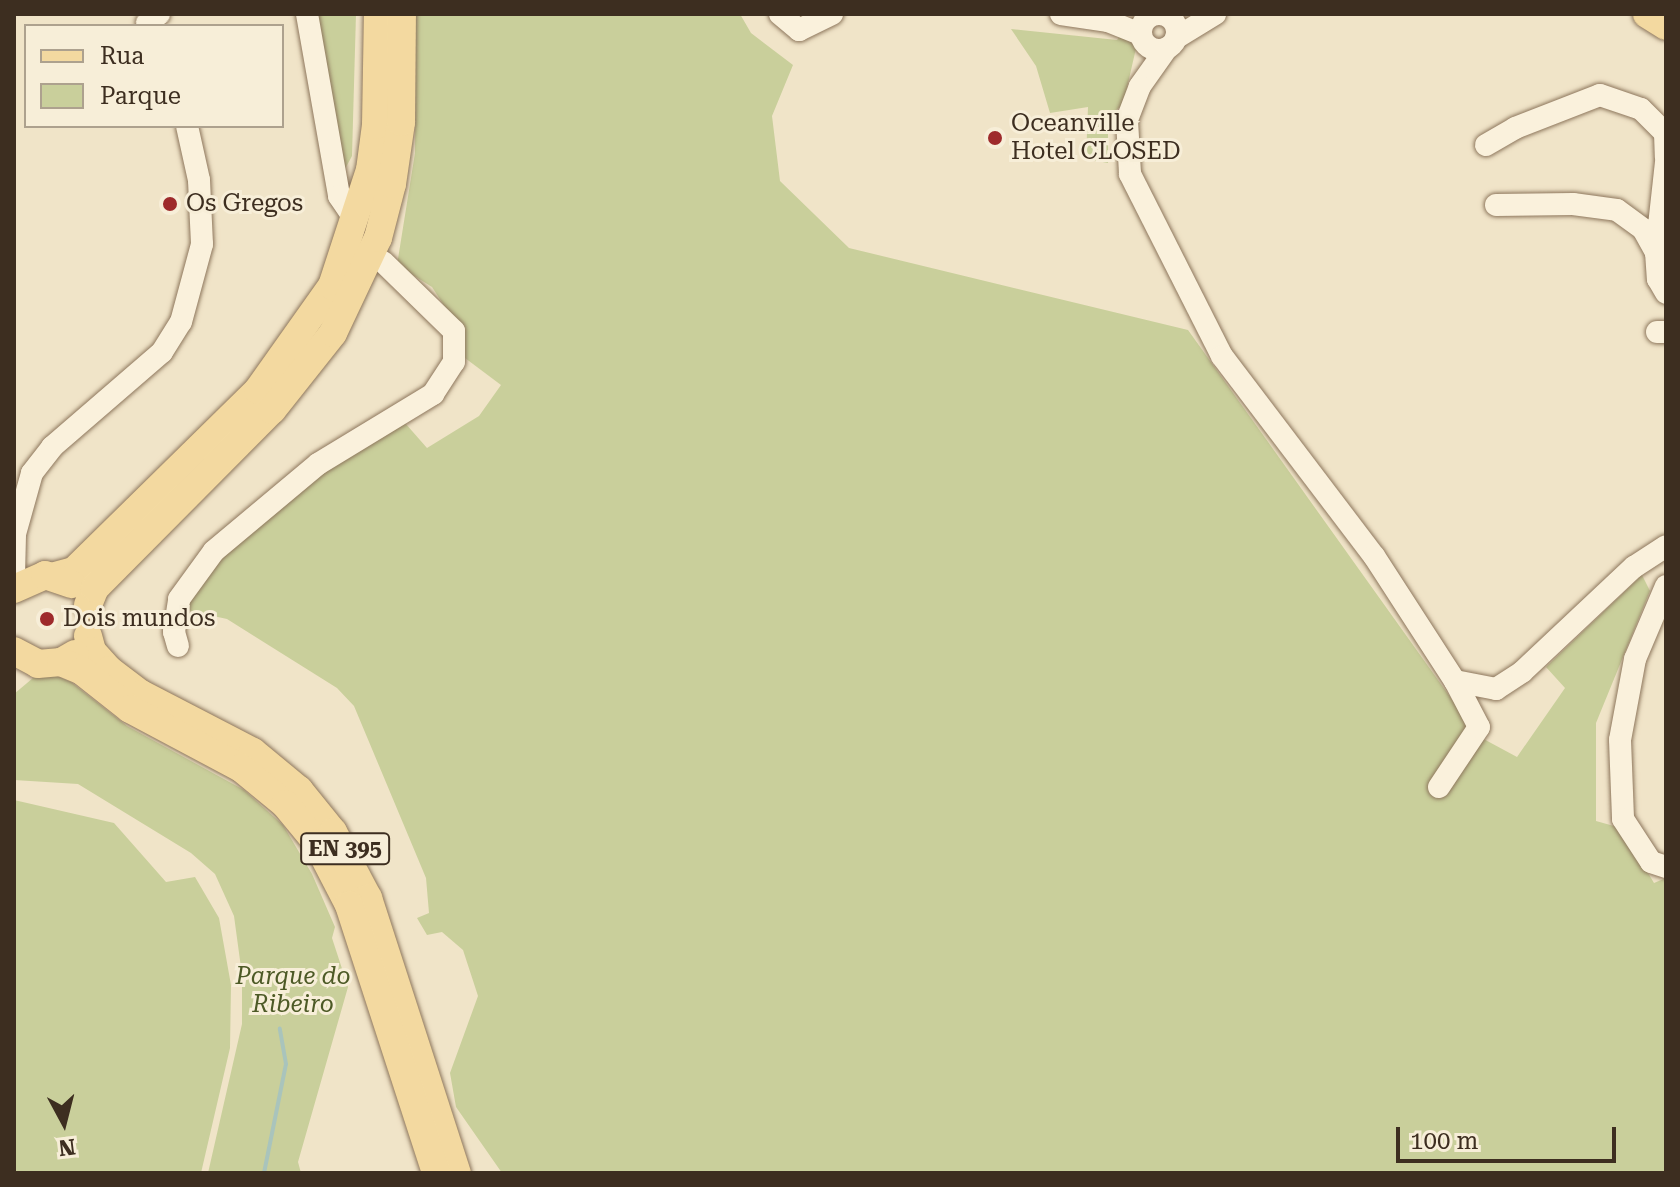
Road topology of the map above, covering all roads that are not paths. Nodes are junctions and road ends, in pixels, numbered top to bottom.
1 (307, 14) edge
2 (378, 14) edge
3 (402, 14) edge
4 (780, 14) edge
5 (832, 14) edge
6 (1061, 14) edge
7 (1111, 14) edge
8 (1215, 14) edge
9 (1647, 14) edge
10 (1666, 26) edge
11 (1144, 30) junction
12 (1173, 30) edge
13 (1140, 86) junction
14 (187, 128) edge
15 (1486, 145) dead end
16 (1666, 159) edge
17 (387, 204) junction
18 (1496, 205) dead end
19 (349, 211) dead end
20 (1656, 252) junction
21 (383, 262) junction
22 (1666, 293) edge
23 (350, 301) junction
24 (1666, 546) edge
25 (30, 580) edge
26 (1666, 586) edge
27 (88, 605) junction
28 (88, 636) junction
29 (178, 646) dead end
30 (32, 662) edge
31 (1455, 681) junction
32 (1496, 689) junction
33 (1479, 727) junction
34 (1439, 787) dead end
35 (1666, 867) edge
36 (436, 1173) edge
37 (457, 1173) edge

1 - 19 street
2 - 25 main road
3 - 17 main road
4 - 5 street
6 - 11 street
7 - 11 street
8 - 12 street
9 - 10 main road
11 - 12 street
11 - 12 street
11 - 13 street
12 - 13 street
13 - 31 street
14 - 25 street
15 - 16 street
16 - 20 street
17 - 21 street
17 - 23 main road
18 - 20 street
20 - 22 street
21 - 23 street
21 - 29 street
23 - 27 main road
24 - 32 street
25 - 27 main road
26 - 35 street
27 - 28 main road
28 - 30 main road
28 - 37 main road, EN 395
30 - 36 main road, EN 395
31 - 32 street
31 - 33 street
32 - 33 street
33 - 34 street

